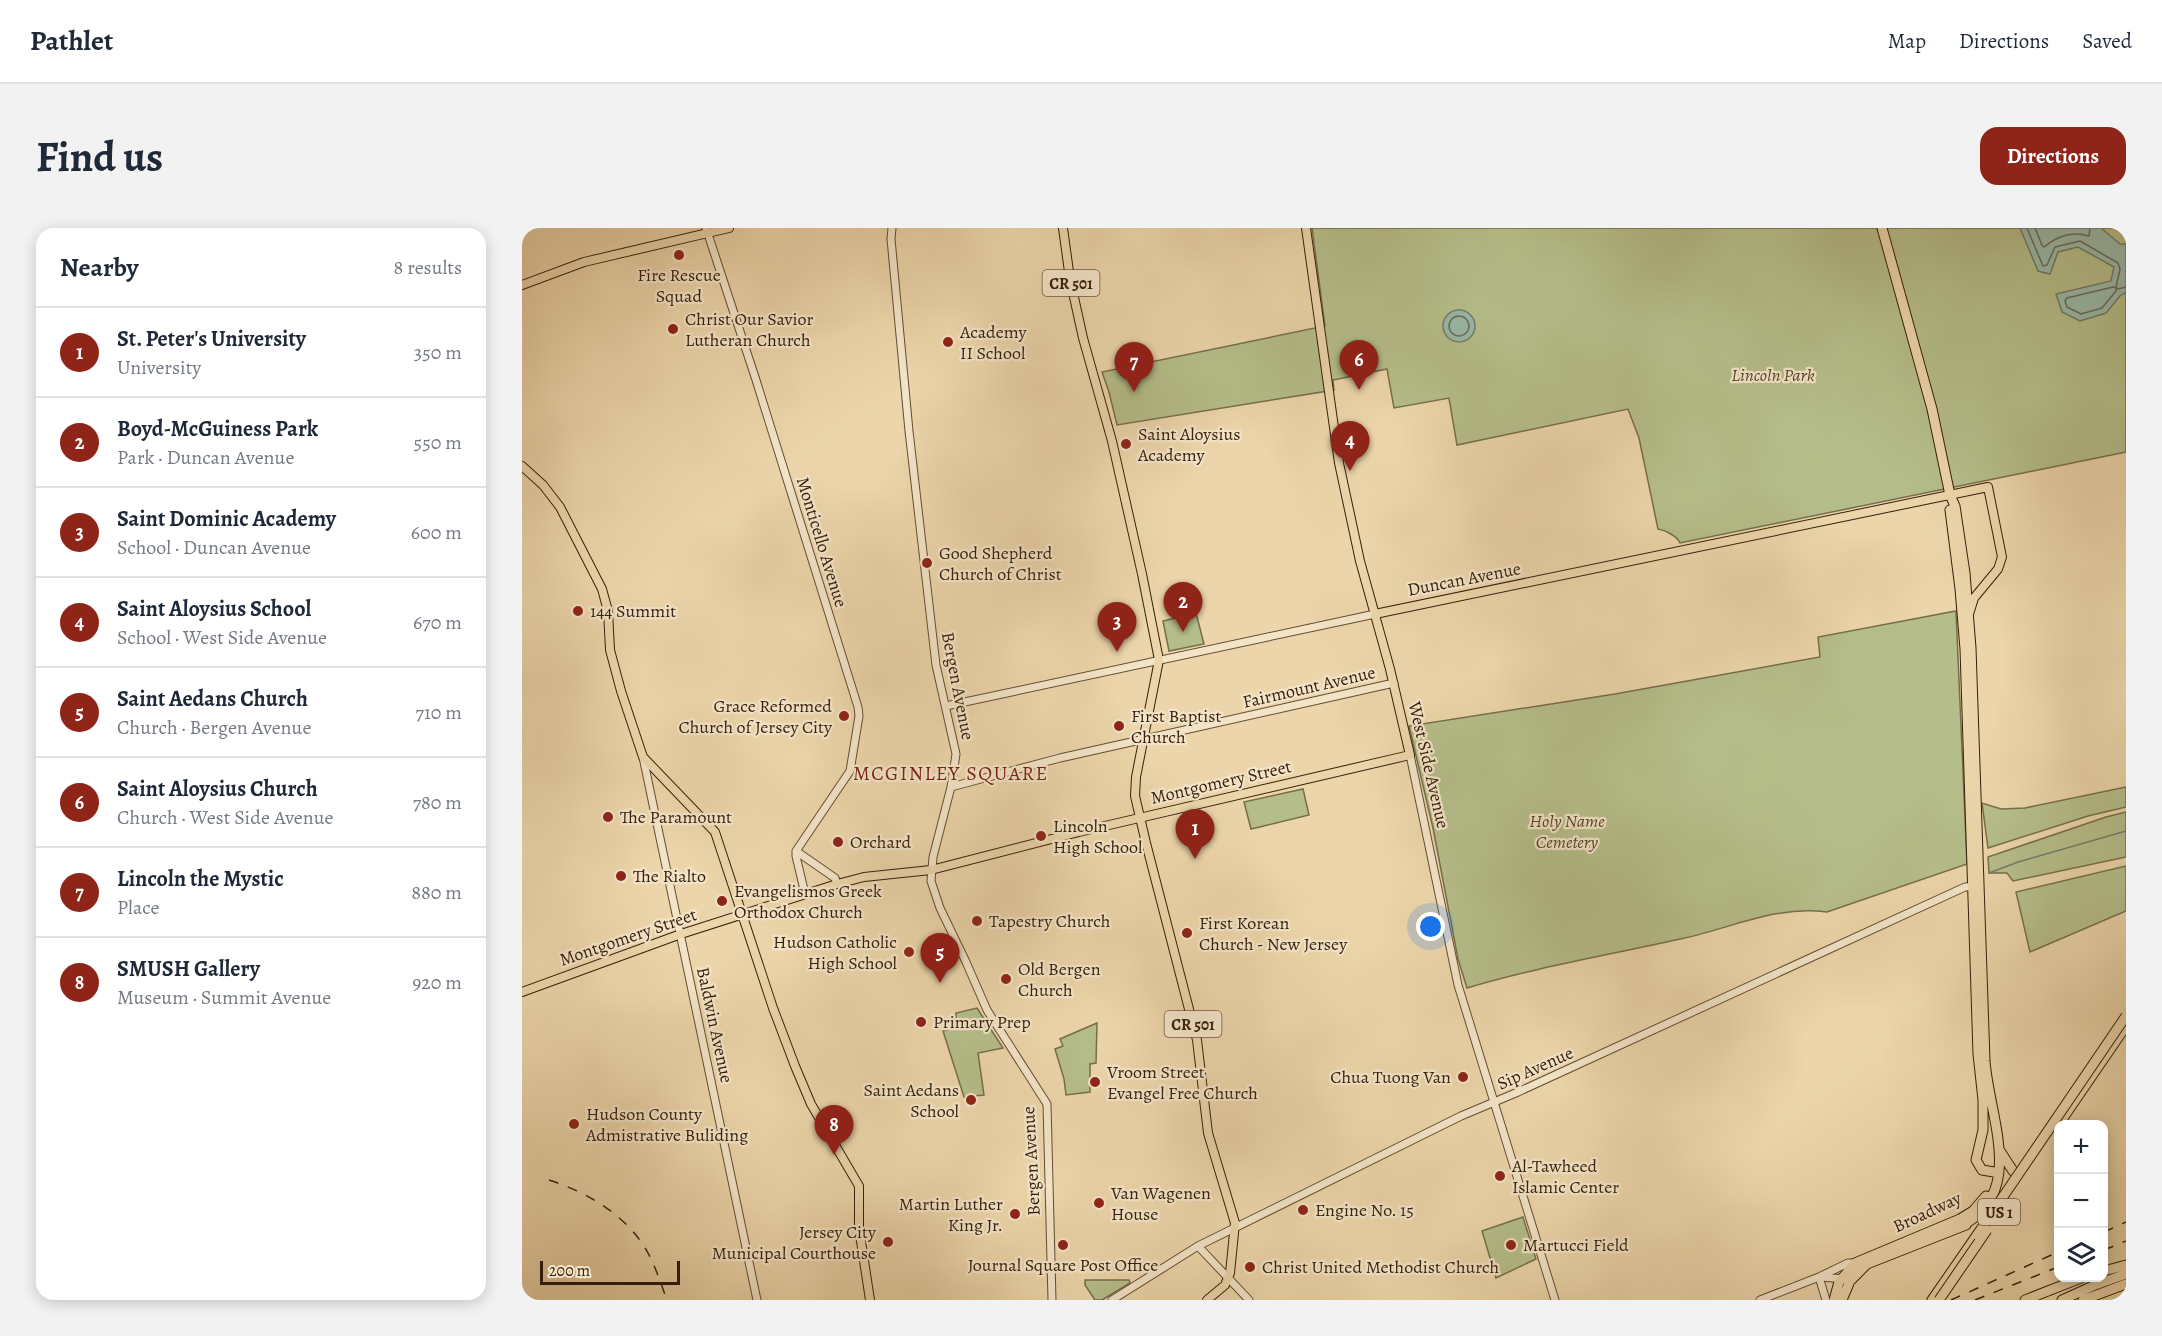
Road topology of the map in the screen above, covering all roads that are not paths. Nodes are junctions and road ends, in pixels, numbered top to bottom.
1 (729, 228) edge
2 (892, 228) edge
3 (1063, 228) edge
4 (1306, 228) edge
5 (1882, 228) edge
6 (707, 231) edge
7 (522, 285) edge
8 (522, 466) edge
9 (1950, 495) junction
10 (1375, 614) junction
11 (1969, 614) junction
12 (1159, 660) junction
13 (1394, 683) junction
14 (946, 706) junction
15 (1144, 739) junction
16 (1410, 755) junction
17 (643, 757) junction
18 (951, 787) junction
19 (1140, 817) junction
20 (796, 851) junction
21 (931, 870) junction
22 (837, 884) junction
23 (1976, 886) junction
24 (806, 894) junction
25 (742, 915) junction
26 (681, 934) junction
27 (522, 992) edge
28 (2126, 1016) edge
29 (2126, 1026) edge
30 (1983, 1098) junction
31 (1494, 1102) junction
32 (2062, 1120) edge
33 (2054, 1132) edge
34 (1998, 1147) junction
35 (1994, 1172) junction
36 (2013, 1172) dead end
37 (1997, 1186) junction
38 (1961, 1226) junction
39 (1235, 1229) junction
40 (1198, 1246) junction
41 (1855, 1263) junction
42 (2126, 1266) edge
43 (1831, 1269) junction
44 (2108, 1270) edge
45 (2126, 1274) edge
46 (1819, 1277) junction
47 (1845, 1278) junction
48 (1227, 1279) junction
49 (2071, 1282) edge
50 (2126, 1284) edge
51 (757, 1300) edge
52 (870, 1300) edge
53 (1052, 1300) edge
54 (1112, 1300) edge
55 (1207, 1300) edge
56 (1249, 1300) edge
57 (1556, 1300) edge
58 (1760, 1300) edge
59 (1826, 1300) edge
60 (1834, 1300) edge
61 (1842, 1300) edge
62 (1932, 1300) edge
63 (1939, 1300) edge
64 (2025, 1300) edge
65 (2062, 1300) edge
66 (2085, 1300) edge

1 - 6 main road
2 - 14 street, Bergen Avenue
3 - 12 main road, CR 501
4 - 10 main road, West Side Avenue
5 - 9 highway
6 - 7 main road
6 - 20 street, Monticello Avenue
8 - 17 main road
9 - 10 main road, Duncan Avenue
9 - 11 highway
9 - 11 main road, Duncan Avenue
9 - 23 highway
10 - 12 street, Duncan Avenue
10 - 13 main road, West Side Avenue
11 - 23 highway
12 - 14 street, Duncan Avenue
12 - 15 main road, CR 501
13 - 15 street, Fairmount Avenue
13 - 16 main road, West Side Avenue
14 - 18 street, Bergen Avenue
15 - 18 street, Fairmount Avenue
15 - 19 main road, CR 501
16 - 19 main road, Montgomery Street
16 - 31 street, West Side Avenue
17 - 25 main road
17 - 26 street, Baldwin Avenue
18 - 21 street, Bergen Avenue
19 - 21 main road, Montgomery Street
19 - 39 main road, CR 501
20 - 22 street
20 - 24 street
21 - 22 main road, Montgomery Street
21 - 53 street, Bergen Avenue
22 - 24 main road, Montgomery Street
23 - 30 highway
23 - 31 street, Sip Avenue
23 - 34 highway
24 - 25 main road, Montgomery Street
25 - 26 main road, Montgomery Street
25 - 52 main road
26 - 27 main road, Montgomery Street
26 - 51 street, Baldwin Avenue
28 - 62 highway, US 1, bridge
29 - 32 highway, US 1
30 - 35 highway
30 - 35 highway
31 - 39 street, Sip Avenue
31 - 57 street, West Side Avenue
33 - 63 highway, US 1, bridge
34 - 36 highway
34 - 37 highway
35 - 41 highway, Broadway
37 - 38 highway
37 - 38 highway, Broadway
38 - 47 highway, Broadway
39 - 40 street, Sip Avenue
39 - 48 main road, CR 501
40 - 48 street
40 - 54 street, Sip Avenue
41 - 43 street
41 - 47 highway
42 - 44 highway
43 - 46 street
43 - 47 street
45 - 65 highway
46 - 47 street
46 - 58 street
46 - 59 street
47 - 60 highway
47 - 61 highway
48 - 55 main road
48 - 56 street
49 - 64 highway
50 - 66 highway

